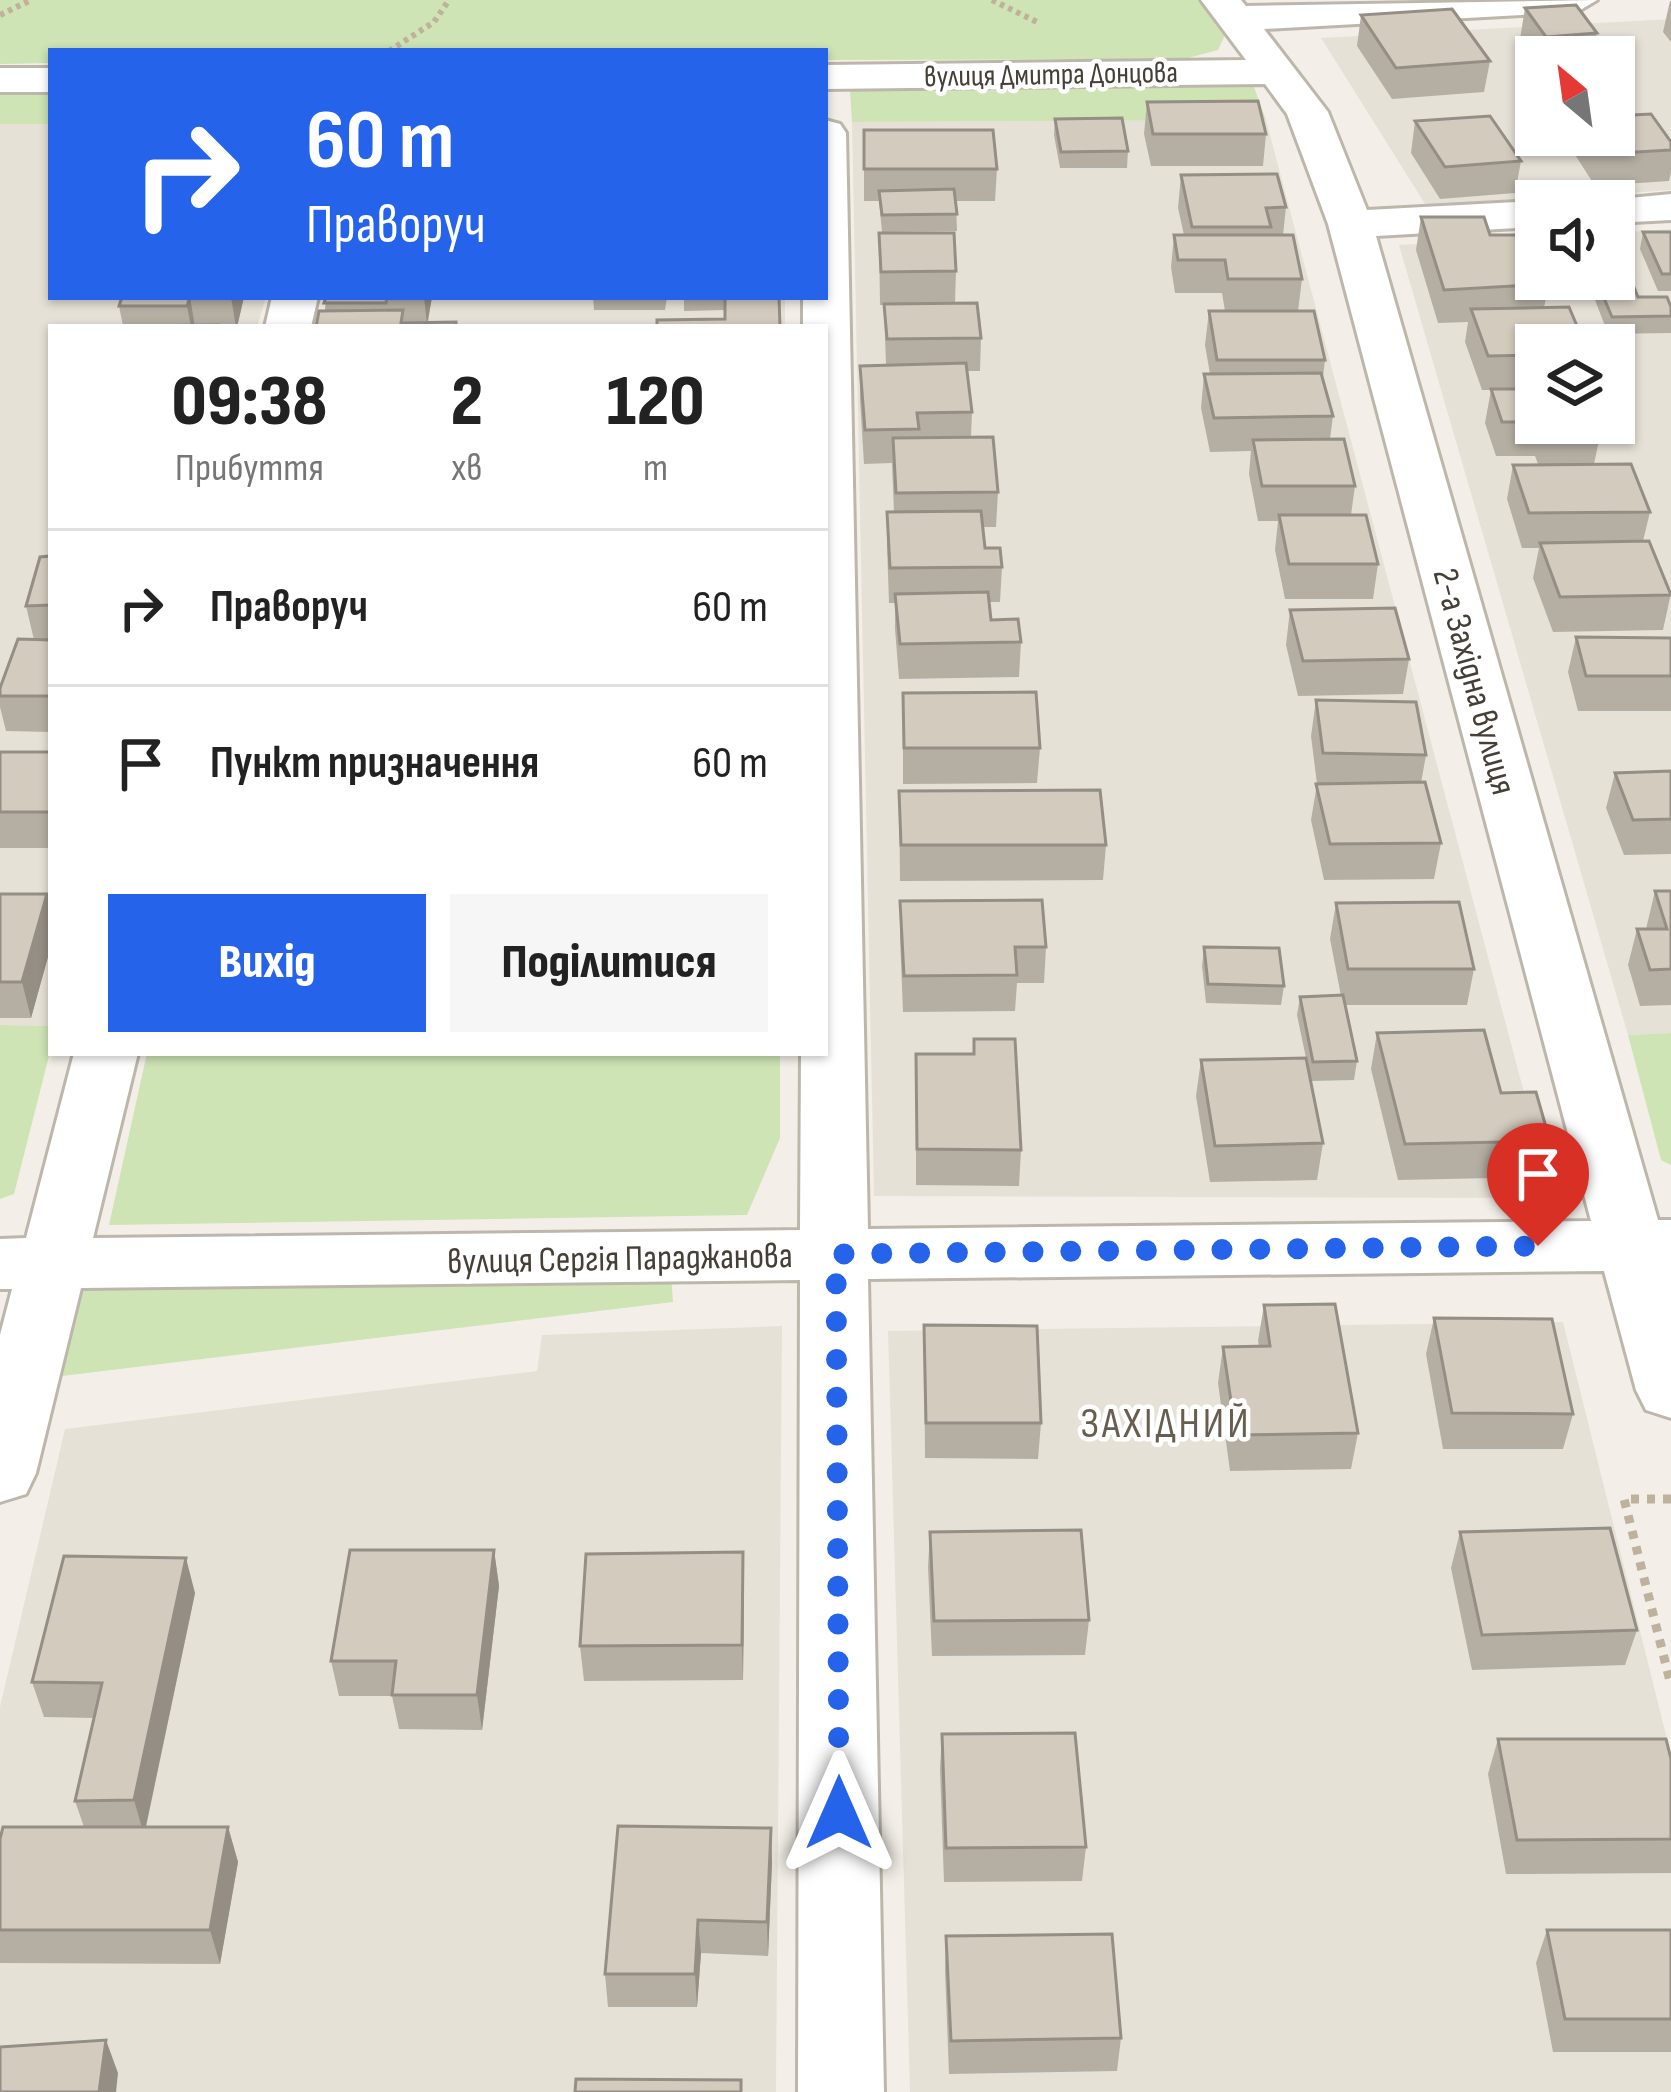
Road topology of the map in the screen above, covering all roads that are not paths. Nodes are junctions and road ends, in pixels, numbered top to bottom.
1 (1577, 0) edge
2 (1230, 9) edge
3 (1277, 72) junction
4 (828, 77) edge
5 (0, 80) edge
6 (48, 80) edge
7 (1671, 207) edge
8 (1635, 209) edge
9 (1515, 215) edge
10 (1350, 224) junction
11 (828, 439) edge
12 (105, 1056) edge
13 (1651, 1245) edge
14 (836, 1254) junction
15 (26, 1263) edge
16 (1671, 1390) edge
17 (0, 1473) edge
18 (841, 2092) edge

1 - 2 street
2 - 3 street, 2-а Західна вулиця
3 - 4 street, вулиця Дмитра Донцова
3 - 10 street, 2-а Західна вулиця
5 - 6 street
7 - 8 street
9 - 10 street
10 - 13 street, 2-а Західна вулиця
11 - 14 street
12 - 15 street
13 - 14 street, вулиця Сергія Параджанова
13 - 16 street, 2-а Західна вулиця
14 - 15 street, вулиця Сергія Параджанова
14 - 18 street
15 - 17 street

